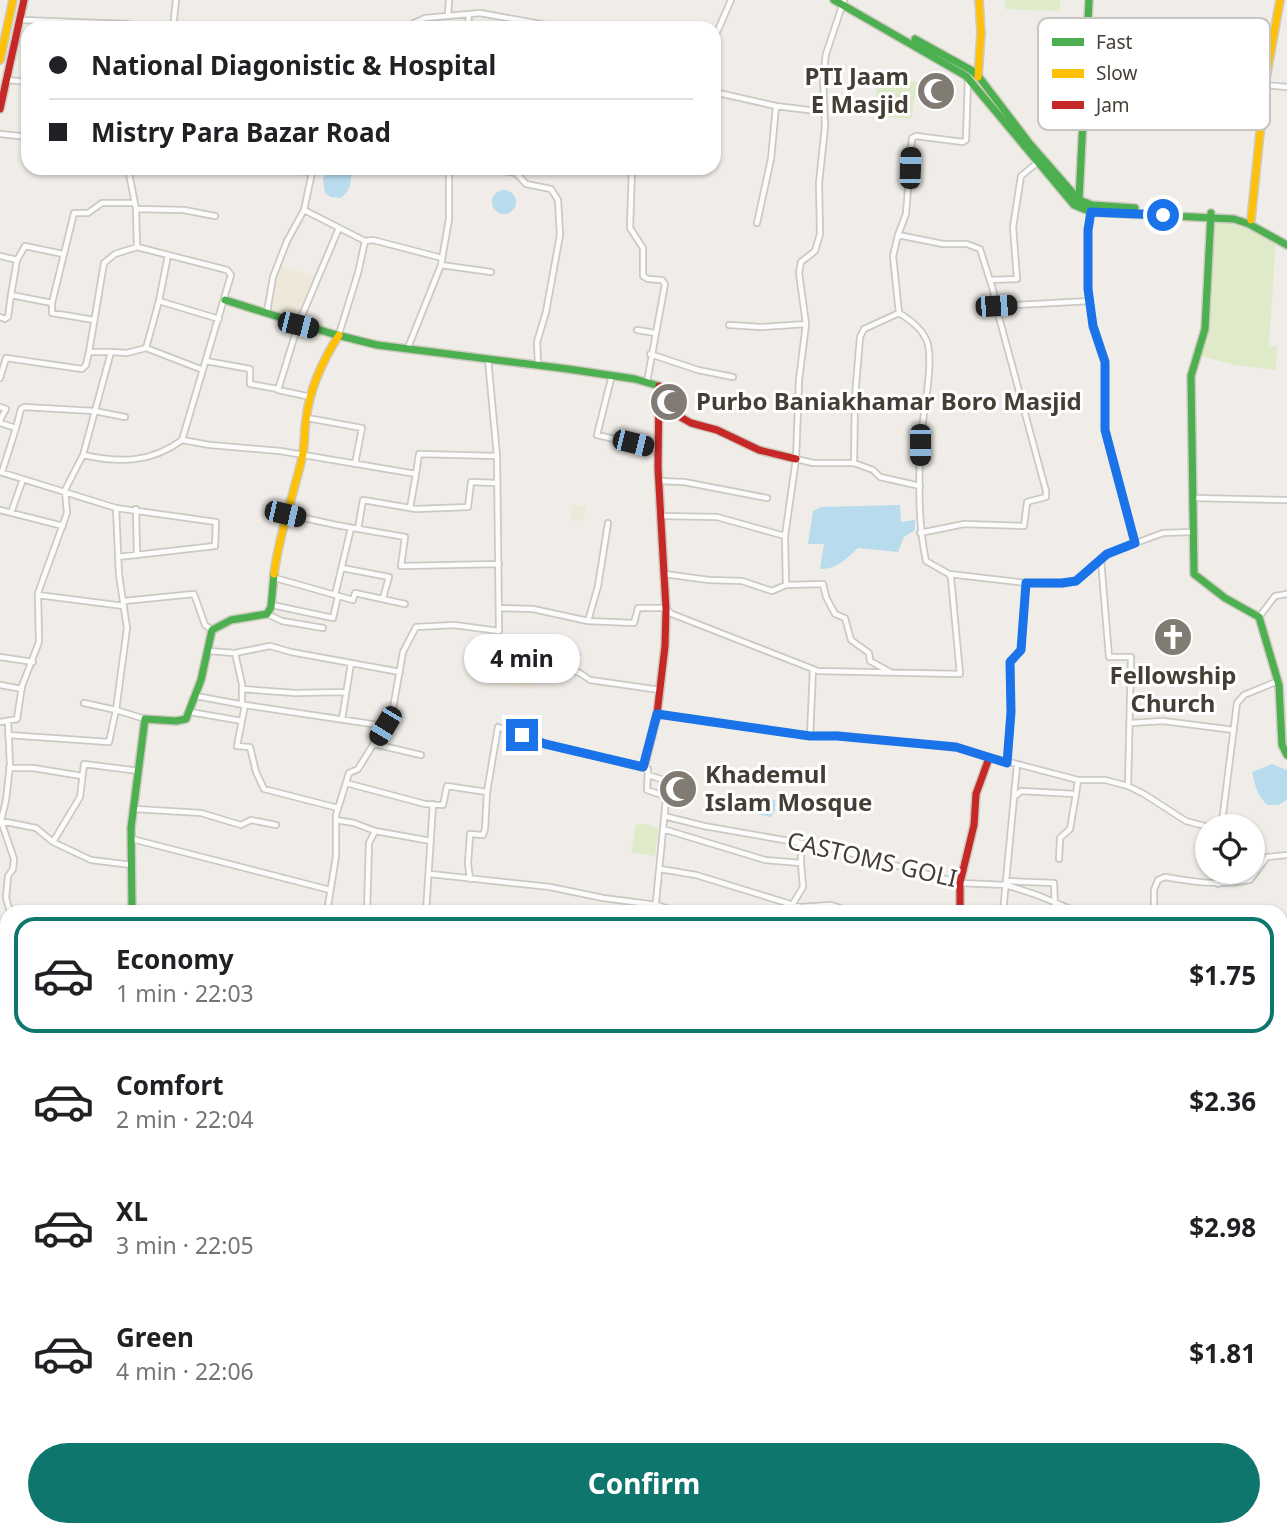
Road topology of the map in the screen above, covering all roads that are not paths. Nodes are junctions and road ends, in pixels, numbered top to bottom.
1 (13, 0) edge
2 (24, 0) edge
3 (176, 0) edge
4 (449, 0) edge
5 (731, 0) edge
6 (979, 0) edge
7 (1089, 0) edge
8 (1280, 0) edge
9 (841, 1) edge
10 (469, 14) junction
11 (448, 16) junction
12 (10, 18) junction
13 (1088, 18) edge
14 (0, 19) edge
15 (21, 20) junction
16 (39, 21) edge
17 (174, 21) edge
18 (418, 21) edge
19 (468, 21) edge
20 (529, 21) edge
21 (721, 24) edge
22 (1270, 56) edge
23 (0, 60) edge
24 (7, 80) junction
25 (974, 80) junction
26 (21, 81) edge
27 (721, 94) edge
28 (776, 106) junction
29 (0, 109) edge
30 (824, 112) junction
31 (1082, 130) edge
32 (1260, 130) edge
33 (0, 134) edge
34 (21, 136) edge
35 (1037, 163) junction
36 (129, 175) edge
37 (311, 175) edge
38 (449, 175) edge
39 (518, 175) edge
40 (632, 175) edge
41 (1079, 200) junction
42 (135, 206) junction
43 (1091, 208) junction
44 (304, 210) junction
45 (1211, 215) junction
46 (215, 216) dead end
47 (1251, 220) junction
48 (757, 223) dead end
49 (339, 228) junction
50 (898, 234) junction
51 (1287, 240) edge
52 (365, 241) junction
53 (1287, 246) edge
54 (137, 247) junction
55 (63, 254) junction
56 (0, 256) edge
57 (168, 256) junction
58 (442, 258) junction
59 (17, 260) junction
60 (441, 265) junction
61 (491, 272) dead end
62 (990, 280) junction
63 (11, 295) junction
64 (225, 300) junction
65 (159, 301) junction
66 (1090, 301) junction
67 (52, 303) junction
68 (996, 306) junction
69 (267, 312) junction
70 (899, 313) junction
71 (0, 317) edge
72 (219, 319) junction
73 (94, 320) junction
74 (806, 324) junction
75 (298, 325) junction
76 (729, 325) dead end
77 (637, 330) dead end
78 (655, 333) junction
79 (339, 335) junction
80 (146, 348) junction
81 (407, 350) junction
82 (89, 352) junction
83 (111, 352) junction
84 (650, 354) junction
85 (3, 358) edge
86 (488, 359) junction
87 (206, 360) junction
88 (538, 363) junction
89 (203, 370) junction
90 (612, 376) junction
91 (733, 377) dead end
92 (0, 378) edge
93 (647, 382) junction
94 (278, 389) junction
95 (311, 397) junction
96 (0, 407) edge
97 (660, 410) junction
98 (94, 411) junction
99 (125, 417) dead end
100 (306, 418) junction
101 (0, 422) edge
102 (16, 428) junction
103 (181, 440) junction
104 (658, 449) junction
105 (83, 455) junction
106 (303, 456) junction
107 (497, 456) junction
108 (796, 459) junction
109 (854, 463) junction
110 (355, 464) junction
111 (1, 472) edge
112 (416, 474) junction
113 (23, 479) junction
114 (659, 481) junction
115 (496, 482) junction
116 (920, 485) junction
117 (65, 491) junction
118 (767, 498) dead end
119 (1194, 498) junction
120 (1287, 500) edge
121 (116, 508) junction
122 (410, 508) junction
123 (136, 509) junction
124 (0, 510) edge
125 (11, 513) junction
126 (285, 514) junction
127 (661, 516) junction
128 (608, 523) dead end
129 (63, 526) junction
130 (351, 528) junction
131 (358, 529) junction
132 (1194, 532) junction
133 (920, 533) junction
134 (785, 536) junction
135 (1135, 543) junction
136 (137, 555) junction
137 (118, 557) junction
138 (1101, 559) junction
139 (499, 564) junction
140 (342, 568) junction
141 (664, 574) junction
142 (949, 574) junction
143 (274, 578) junction
144 (1026, 583) junction
145 (786, 585) junction
146 (1287, 594) edge
147 (38, 595) junction
148 (337, 596) junction
149 (383, 598) junction
150 (124, 604) junction
151 (405, 604) dead end
152 (271, 605) junction
153 (499, 608) junction
154 (666, 608) junction
155 (267, 614) junction
156 (1259, 617) junction
157 (588, 621) junction
158 (323, 628) dead end
159 (212, 630) junction
160 (208, 651) junction
161 (235, 653) junction
162 (0, 657) edge
163 (33, 662) junction
164 (351, 663) junction
165 (534, 666) dead end
166 (813, 669) junction
167 (400, 672) junction
168 (891, 673) junction
169 (1278, 681) junction
170 (0, 685) edge
171 (243, 688) junction
172 (22, 689) junction
173 (660, 690) junction
174 (346, 692) junction
175 (196, 695) junction
176 (1284, 699) edge
177 (84, 703) dead end
178 (244, 704) junction
179 (116, 710) junction
180 (190, 712) junction
181 (657, 714) junction
182 (145, 719) junction
183 (342, 719) junction
184 (8, 721) junction
185 (242, 721) junction
186 (0, 722) edge
187 (1130, 723) junction
188 (385, 726) junction
189 (1234, 730) junction
190 (8, 735) junction
191 (810, 736) junction
192 (374, 744) junction
193 (421, 755) dead end
194 (1287, 755) edge
195 (989, 758) junction
196 (1007, 763) junction
197 (1017, 765) junction
198 (0, 766) edge
199 (10, 766) junction
200 (643, 767) junction
201 (139, 771) junction
202 (648, 775) junction
203 (82, 776) junction
204 (1078, 780) junction
205 (667, 781) dead end
206 (346, 783) junction
207 (1128, 786) junction
208 (487, 792) junction
209 (1076, 794) junction
210 (1014, 797) junction
211 (433, 804) junction
212 (338, 807) junction
213 (135, 809) junction
214 (1223, 814) edge
215 (664, 816) junction
216 (336, 820) junction
217 (0, 821) edge
218 (1195, 823) edge
219 (276, 825) dead end
220 (663, 829) junction
221 (375, 831) junction
222 (132, 839) junction
223 (431, 841) junction
224 (797, 841) junction
225 (53, 842) junction
226 (1287, 855) edge
227 (1059, 859) dead end
228 (1265, 861) edge
229 (801, 863) junction
230 (132, 865) junction
231 (660, 869) junction
232 (0, 874) edge
233 (430, 874) junction
234 (8, 876) junction
235 (470, 879) junction
236 (1195, 881) edge
237 (960, 883) junction
238 (1006, 883) junction
239 (330, 890) junction
240 (1055, 902) junction
241 (8, 905) edge
242 (132, 905) edge
243 (328, 905) edge
244 (367, 905) edge
245 (427, 905) edge
246 (657, 905) joint
247 (793, 905) joint
248 (960, 905) edge
249 (1004, 905) edge
250 (1062, 905) edge
251 (1154, 905) edge

1 - 12 main road
2 - 15 main road
3 - 17 street
4 - 11 street
5 - 21 street
6 - 25 main road
7 - 13 main road
8 - 22 main road
9 - 25 main road
9 - 30 street
10 - 11 street
10 - 19 street
10 - 20 street
11 - 18 street
12 - 14 street
12 - 23 main road
15 - 16 street
15 - 24 main road
24 - 26 street
24 - 29 main road
25 - 35 main road
25 - 41 main road
25 - 50 street
27 - 28 street
28 - 30 street
28 - 48 street
30 - 74 street
31 - 41 main road
32 - 47 main road
33 - 34 street
35 - 43 main road
35 - 62 street
36 - 42 street
37 - 44 street
38 - 58 street
39 - 88 street
40 - 78 street
41 - 43 main road
42 - 46 street
42 - 54 street
42 - 55 street
43 - 45 main road
43 - 66 street
44 - 49 street
44 - 69 street
45 - 47 main road
45 - 53 main road
45 - 119 main road
47 - 51 main road
49 - 52 street
49 - 75 street
50 - 62 street
50 - 70 street
52 - 58 street
52 - 79 street
54 - 57 street
54 - 73 street
55 - 59 street
55 - 67 street
56 - 59 street
57 - 64 street
57 - 65 street
58 - 60 street
59 - 63 street
60 - 61 street
60 - 81 street
62 - 68 street
63 - 67 street
63 - 71 street
64 - 69 main road
64 - 72 street
65 - 72 street
65 - 80 street
66 - 68 street
66 - 135 street
67 - 73 street
68 - 133 street
69 - 75 main road
70 - 109 street
70 - 116 street
72 - 87 street
73 - 82 street
74 - 76 street
74 - 108 street
75 - 79 main road
75 - 94 street
77 - 78 street
78 - 84 street
79 - 81 main road
79 - 95 main road
80 - 83 street
80 - 89 street
81 - 86 main road
82 - 83 street
82 - 85 street
83 - 98 street
84 - 91 street
84 - 93 street
85 - 92 street
86 - 88 main road
86 - 107 street
87 - 89 street
87 - 94 street
88 - 90 main road
89 - 103 street
90 - 93 main road
90 - 104 street
93 - 97 main road
94 - 95 street
95 - 100 main road
96 - 101 street
97 - 104 main road
97 - 108 main road
98 - 99 street
98 - 102 street
98 - 105 street
100 - 106 main road
100 - 110 street
101 - 102 street
102 - 111 street
103 - 105 street
103 - 106 street
104 - 114 main road
105 - 117 street
106 - 110 street
106 - 126 main road
107 - 112 street
107 - 115 street
108 - 109 street
108 - 134 street
109 - 116 street
110 - 112 street
111 - 113 street
112 - 122 street
113 - 117 street
113 - 125 street
114 - 118 street
114 - 127 main road
115 - 122 street
115 - 139 street
116 - 133 street
117 - 121 street
117 - 129 street
119 - 120 street
119 - 132 main road
121 - 123 street
121 - 137 street
122 - 131 street
123 - 136 street
123 - 136 street
124 - 125 street
125 - 129 street
126 - 130 street
126 - 143 main road
127 - 134 street
127 - 141 main road
128 - 157 street
129 - 147 street
130 - 131 street
130 - 140 street
131 - 139 street
132 - 135 street
132 - 156 main road
133 - 142 street
134 - 145 street
135 - 138 street
136 - 137 street
137 - 150 street
138 - 144 street
138 - 187 street
139 - 153 street
140 - 148 street
140 - 149 street
141 - 145 street
141 - 154 main road
142 - 144 street
142 - 168 street
143 - 148 street
143 - 152 main road
144 - 196 street
145 - 168 street
146 - 156 street
147 - 150 street
147 - 163 street
148 - 149 street
148 - 152 street
149 - 151 street
150 - 159 street
150 - 179 street
152 - 155 main road
153 - 157 street
153 - 167 street
154 - 157 street
154 - 166 street
154 - 173 main road
155 - 158 street
155 - 159 main road
156 - 169 main road
159 - 160 main road
160 - 161 street
160 - 175 main road
161 - 164 street
161 - 171 street
162 - 163 street
163 - 172 street
164 - 167 street
164 - 174 street
165 - 173 street
166 - 168 street
166 - 191 street
167 - 188 street
169 - 176 main road
169 - 189 street
170 - 172 street
171 - 174 street
171 - 178 street
172 - 184 street
173 - 181 main road
174 - 183 street
175 - 178 street
175 - 180 main road
176 - 194 main road
177 - 179 street
178 - 183 street
178 - 185 street
179 - 182 street
179 - 190 street
180 - 182 main road
180 - 185 street
181 - 191 street
181 - 200 main road
182 - 201 main road
183 - 188 street
184 - 186 street
184 - 190 street
185 - 212 street
187 - 189 street
187 - 207 street
188 - 192 street
189 - 214 street
190 - 199 street
191 - 195 street
192 - 193 street
192 - 206 street
195 - 196 street
195 - 237 main road
196 - 197 street
197 - 204 street
197 - 210 street
198 - 199 street
199 - 203 street
199 - 217 street
200 - 202 street
200 - 208 street
201 - 203 street
201 - 213 main road
202 - 205 street
202 - 215 street
203 - 225 street
204 - 207 street
204 - 209 street
206 - 211 street
206 - 212 street
207 - 218 street
208 - 211 street
208 - 235 street
209 - 210 street
209 - 227 street
210 - 238 street
211 - 223 street
212 - 216 street
213 - 219 street
213 - 222 main road
215 - 220 street
215 - 224 street, CASTOMS GOLI
216 - 221 street
216 - 239 street
217 - 225 street
217 - 234 street
220 - 229 street
220 - 231 street
221 - 223 street
221 - 244 street
222 - 230 main road
222 - 239 street
223 - 233 street
224 - 229 street
224 - 237 street, CASTOMS GOLI
225 - 230 street
226 - 228 street
229 - 247 street
230 - 242 main road
231 - 246 street
231 - 247 street
232 - 234 street
233 - 235 street
233 - 245 street
234 - 241 street
235 - 246 street
236 - 251 street
237 - 238 street, CASTOMS GOLI
237 - 248 main road
238 - 240 street, CASTOMS GOLI
238 - 240 street
238 - 249 street
239 - 243 street
240 - 250 street, CASTOMS GOLI

